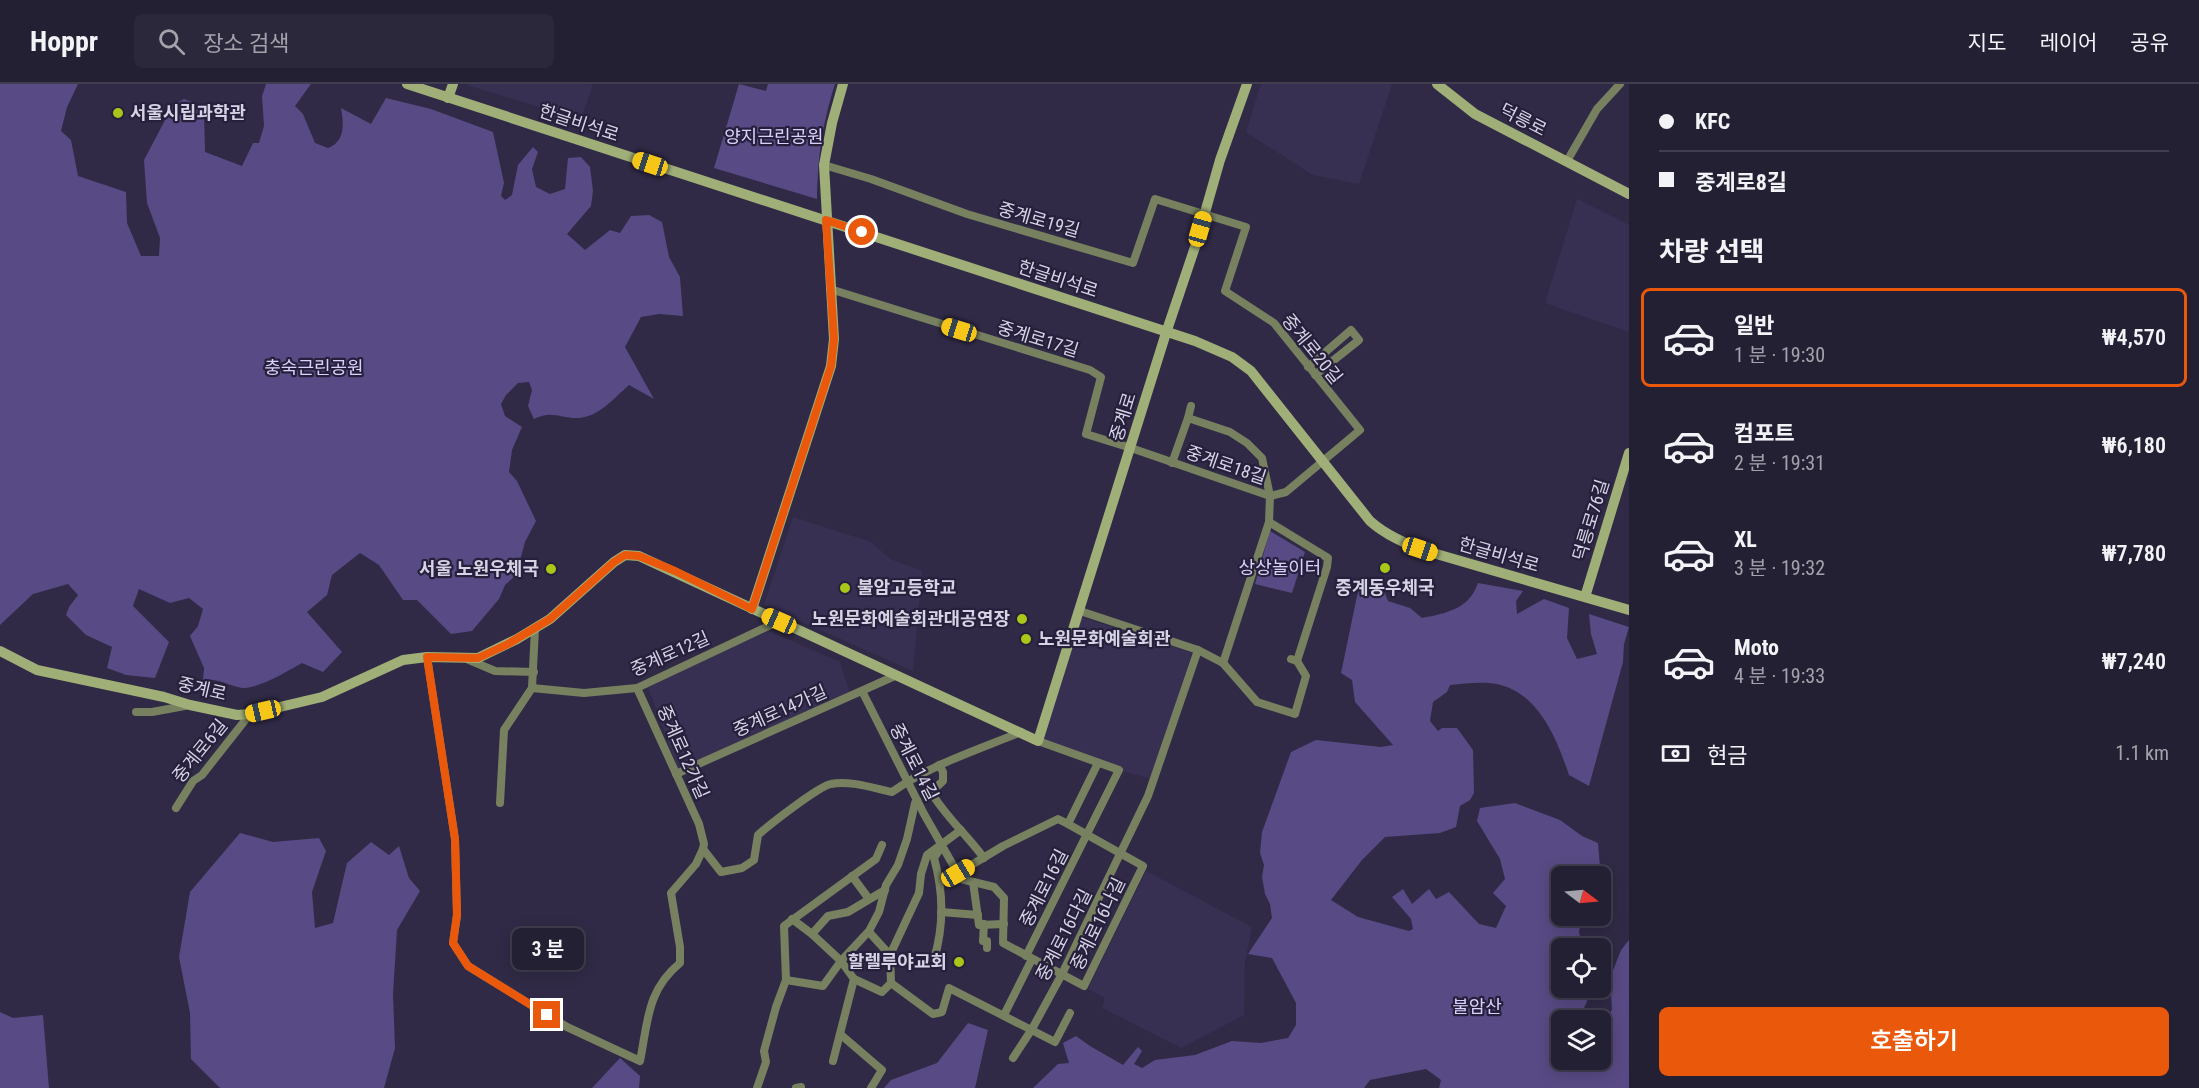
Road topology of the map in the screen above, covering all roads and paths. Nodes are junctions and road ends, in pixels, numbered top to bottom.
1 (406, 84) edge
2 (453, 84) edge
3 (843, 84) edge
4 (1247, 84) edge
5 (1437, 84) edge
6 (1622, 84) edge
7 (1629, 87) edge
8 (448, 98) junction
9 (1567, 162) junction
10 (824, 165) junction
11 (1629, 194) edge
12 (1205, 214) junction
13 (826, 220) junction
14 (830, 289) junction
15 (1166, 333) junction
16 (1308, 367) junction
17 (1315, 375) junction
18 (1191, 405) dead end
19 (1188, 418) junction
20 (1131, 448) junction
21 (1629, 453) edge
22 (1322, 460) junction
23 (1172, 463) junction
24 (1270, 496) junction
25 (1269, 522) junction
26 (1585, 597) junction
27 (752, 609) junction
28 (1629, 610) edge
29 (1080, 611) junction
30 (779, 621) junction
31 (535, 629) junction
32 (1198, 650) junction
33 (0, 651) edge
34 (427, 657) junction
35 (465, 659) junction
36 (1223, 663) junction
37 (534, 672) junction
38 (897, 675) junction
39 (532, 688) junction
40 (638, 688) junction
41 (862, 691) junction
42 (190, 705) junction
43 (136, 712) dead end
44 (250, 714) junction
45 (1021, 732) junction
46 (1038, 741) junction
47 (1098, 763) junction
48 (939, 765) junction
49 (676, 774) junction
50 (908, 780) junction
51 (917, 800) junction
52 (500, 803) dead end
53 (176, 808) dead end
54 (1068, 824) junction
55 (961, 830) junction
56 (1088, 834) junction
57 (882, 844) dead end
58 (942, 845) junction
59 (703, 849) junction
60 (1121, 853) junction
61 (984, 858) junction
62 (852, 876) junction
63 (959, 876) junction
64 (940, 880) junction
65 (973, 882) junction
66 (885, 890) junction
67 (869, 900) junction
68 (941, 912) junction
69 (978, 915) junction
70 (792, 919) junction
71 (984, 924) junction
72 (1004, 924) junction
73 (869, 932) junction
74 (812, 934) junction
75 (987, 948) dead end
76 (890, 955) junction
77 (1029, 957) junction
78 (934, 959) dead end
79 (841, 960) junction
80 (1062, 974) junction
81 (854, 979) junction
82 (786, 980) junction
83 (891, 983) junction
84 (1071, 1012) dead end
85 (1004, 1015) junction
86 (1032, 1029) junction
87 (840, 1034) junction
88 (1013, 1058) dead end
89 (833, 1061) dead end
90 (757, 1088) edge
91 (871, 1088) edge

1 - 8 street, 한글비석로
2 - 8 street
3 - 10 street
4 - 12 street, 중계로
5 - 9 street, 덕릉로
6 - 7 street
6 - 9 street
8 - 13 street, 한글비석로
9 - 11 street, 덕릉로
10 - 12 street, 중계로19길
10 - 13 street
12 - 15 street, 중계로
12 - 16 street, 중계로20길
13 - 14 street
13 - 15 street, 한글비석로
14 - 20 street, 중계로17길
14 - 27 street
15 - 20 street, 중계로
15 - 22 street, 한글비석로
16 - 17 street, 중계로20길
16 - 17 street
17 - 22 street, 중계로20길
18 - 19 street
19 - 23 street, 중계로18길
19 - 24 street, 중계로18길
20 - 23 street, 중계로18길
20 - 29 street, 중계로
21 - 26 street, 덕릉로76길
22 - 24 street, 중계로18길
22 - 26 street, 한글비석로
23 - 24 street, 중계로18길
24 - 25 street
25 - 36 street
25 - 36 street
26 - 28 street, 한글비석로
27 - 30 street, 중계로
27 - 31 street, 중계로
29 - 32 street
29 - 46 street, 중계로
30 - 38 street, 중계로
30 - 40 street, 중계로12길
31 - 35 street, 중계로
31 - 37 street
32 - 36 street
32 - 60 street, 중계로16나길
33 - 42 street, 중계로
34 - 35 street, 중계로
34 - 44 street, 중계로
34 - 59 street
35 - 37 street, 중계로
37 - 39 street
38 - 41 street, 중계로14가길
38 - 45 street, 중계로
39 - 40 street, 중계로12길
39 - 52 street
40 - 49 street, 중계로12가길
41 - 49 street, 중계로14가길
41 - 50 street, 중계로14길
42 - 43 street
42 - 44 street, 중계로
44 - 53 street, 중계로6길
45 - 46 street, 중계로
45 - 48 street
46 - 47 street, 중계로16길
47 - 54 street
47 - 56 street, 중계로16길
48 - 50 street
48 - 55 street
49 - 59 street, 중계로12가길
50 - 51 street, 중계로14길
50 - 59 street
51 - 58 street, 중계로14길
51 - 66 street
54 - 56 street, 중계로16길
54 - 61 street
55 - 58 street
55 - 61 street
56 - 60 street, 중계로16나길
56 - 77 street, 중계로16길
57 - 62 street
58 - 63 street, 중계로14길
58 - 64 street
58 - 76 street
60 - 80 street, 중계로16다길
60 - 80 street, 중계로16나길
61 - 63 street
62 - 67 street
62 - 70 street
63 - 64 street
63 - 65 street
64 - 68 street
65 - 69 street
65 - 72 street
66 - 67 street
66 - 73 street
67 - 74 street
68 - 69 street
68 - 78 street
69 - 71 street
70 - 74 street
70 - 82 street
71 - 72 street
71 - 75 street
72 - 77 street
73 - 76 street
73 - 79 street
74 - 79 street
76 - 83 street
77 - 80 street
77 - 85 street, 중계로16길
79 - 81 street
79 - 82 street
80 - 86 street, 중계로16다길
81 - 83 street
81 - 87 street
82 - 90 street
83 - 85 street
84 - 86 street
85 - 86 street
86 - 88 street, 중계로16다길
87 - 89 street
87 - 91 street

